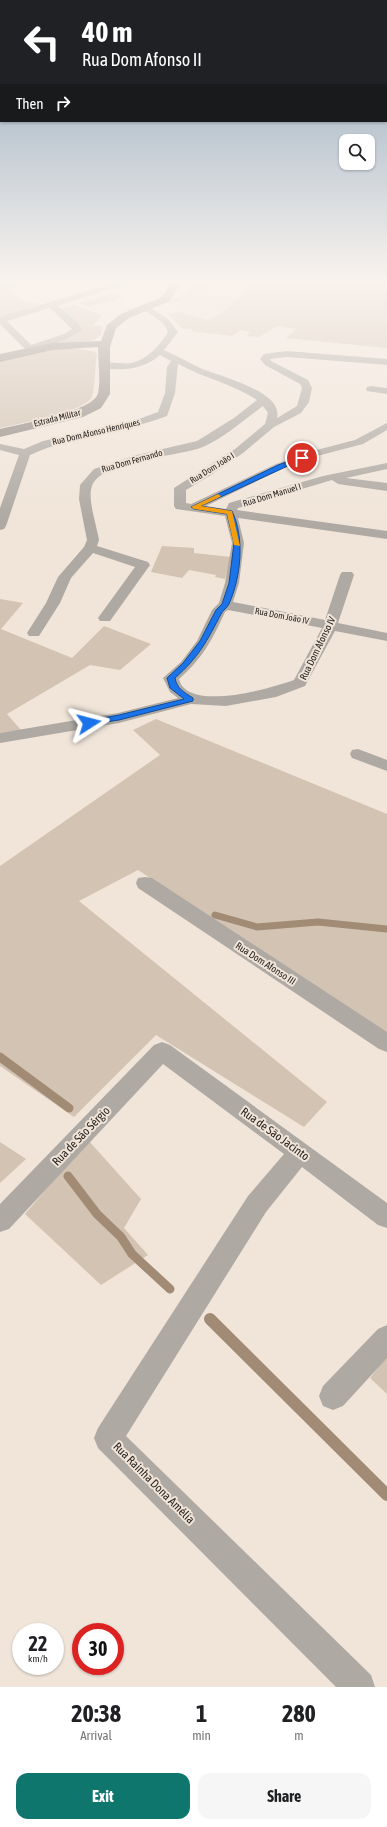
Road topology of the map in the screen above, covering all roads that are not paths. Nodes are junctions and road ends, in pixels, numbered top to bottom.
1 (103, 362) edge
2 (141, 362) edge
3 (176, 362) edge
4 (183, 362) edge
5 (267, 362) edge
6 (103, 366) junction
7 (370, 389) dead end
8 (387, 391) edge
9 (264, 400) junction
10 (270, 425) junction
11 (387, 426) edge
12 (0, 433) edge
13 (0, 447) edge
14 (25, 453) junction
15 (387, 466) edge
16 (327, 478) junction
17 (387, 487) edge
18 (194, 507) junction
19 (230, 512) junction
20 (0, 526) edge
21 (387, 535) edge
22 (90, 548) junction
23 (347, 575) dead end
24 (225, 605) junction
25 (105, 618) dead end
26 (330, 626) junction
27 (34, 633) dead end
28 (387, 637) edge
29 (191, 699) junction
30 (0, 738) edge
31 (358, 754) dead end
32 (387, 766) edge
33 (145, 883) dead end
34 (387, 1043) edge
35 (162, 1051) joint
36 (300, 1152) junction
37 (387, 1217) edge
38 (0, 1221) edge
39 (387, 1338) edge
40 (333, 1396) dead end
41 (359, 1687) edge

1 - 6 street, Estrada Militar
2 - 6 street
3 - 14 street, Rua Dom Afonso Henriques
4 - 9 street
5 - 10 street
6 - 12 street, Estrada Militar
7 - 8 street
9 - 10 street
9 - 22 street, Rua Dom Fernando
10 - 18 street, Rua Dom João I
11 - 18 street
13 - 14 street
14 - 20 street
15 - 16 street, Rua Dom Manuel I
16 - 17 street
16 - 19 street, Rua Dom Manuel I
18 - 19 street, Rua Dom João I
19 - 21 street, Rua Dom João I
19 - 24 street
22 - 25 street
22 - 27 street
23 - 26 street, Rua Dom Afonso IV
24 - 26 street, Rua Dom João IV
24 - 29 street
26 - 28 street, Rua Dom João IV
26 - 29 street, Rua Dom Afonso IV
29 - 30 street
31 - 32 street
33 - 34 street, Rua Dom Afonso III
35 - 36 street, Rua de São Jacinto
35 - 38 street, Rua de São Sérgio
36 - 37 street, Rua de São Jacinto
36 - 41 street, Rua Rainha Dona Amélia
39 - 40 street

